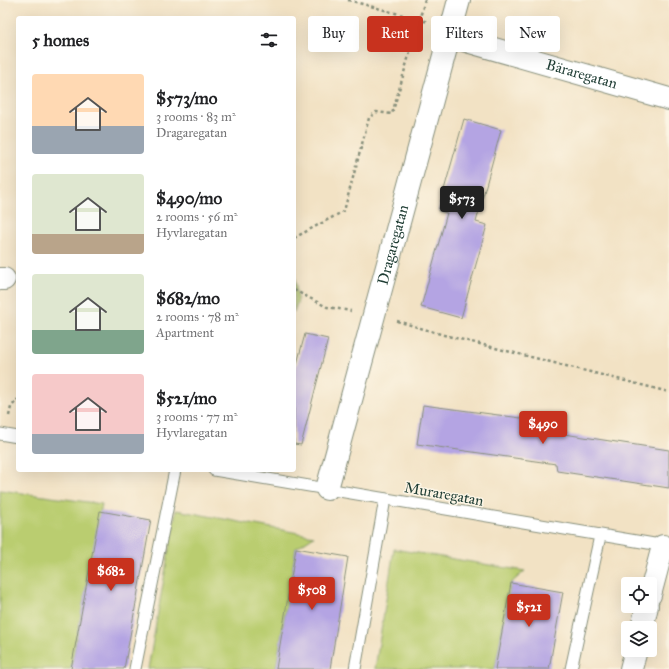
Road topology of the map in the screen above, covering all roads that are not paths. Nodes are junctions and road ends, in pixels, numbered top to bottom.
1 (460, 0) edge
2 (455, 16) edge
3 (497, 46) edge
4 (445, 52) edge
5 (669, 99) edge
6 (0, 434) edge
7 (16, 437) edge
8 (175, 472) edge
9 (226, 472) edge
10 (327, 489) junction
11 (385, 499) junction
12 (600, 536) junction
13 (666, 546) edge
14 (656, 577) edge
15 (634, 657) edge
16 (135, 669) edge
17 (355, 669) edge
18 (571, 669) edge
19 (631, 669) edge

1 - 2 street, Dragaregatan
3 - 5 street, Bäraregatan
4 - 10 street, Dragaregatan
6 - 7 lane
8 - 16 lane
9 - 10 lane, Muraregatan
10 - 11 lane, Muraregatan
11 - 12 lane, Muraregatan
11 - 17 lane
12 - 13 lane, Muraregatan
12 - 18 lane
13 - 14 street
15 - 19 street

